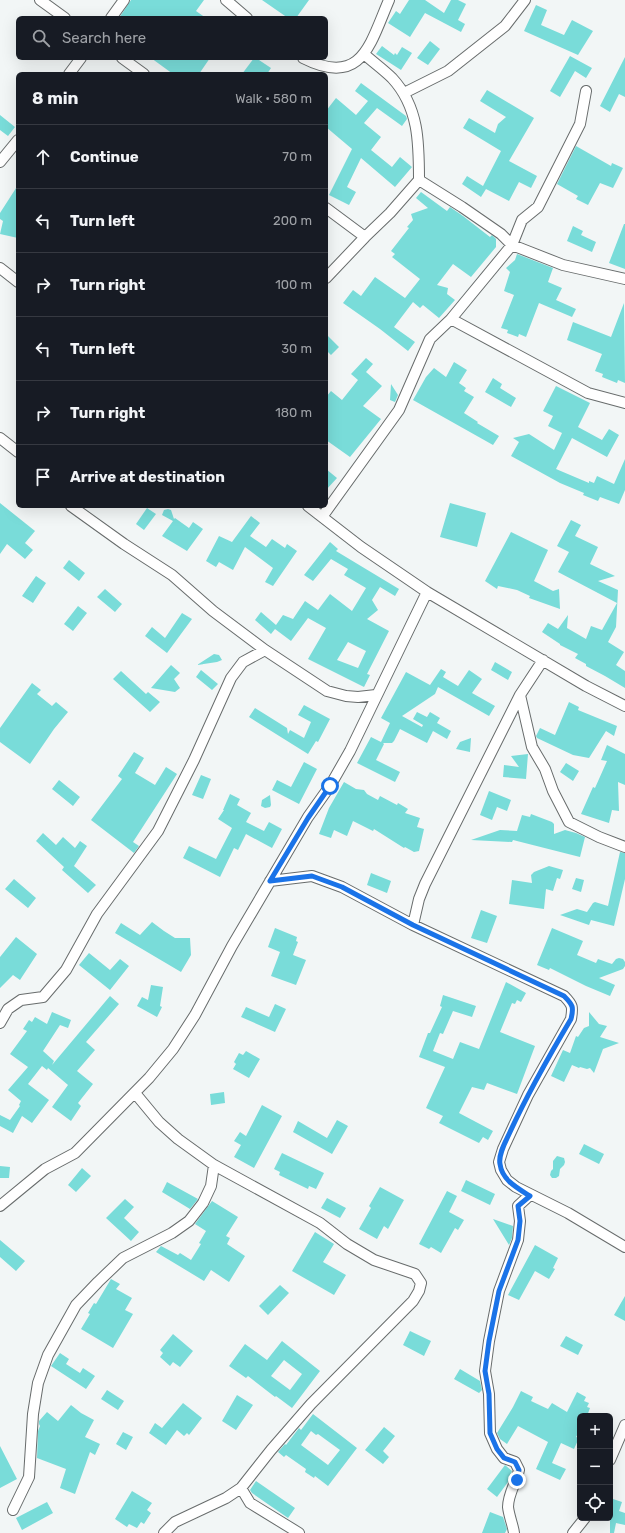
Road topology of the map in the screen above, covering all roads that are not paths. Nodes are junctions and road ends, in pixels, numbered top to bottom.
1 (40, 0) edge
2 (124, 0) edge
3 (226, 0) edge
4 (390, 0) edge
5 (525, 0) edge
6 (63, 16) edge
7 (112, 16) edge
8 (245, 16) edge
9 (364, 54) junction
10 (80, 60) edge
11 (125, 60) edge
12 (308, 60) edge
13 (70, 72) edge
14 (141, 72) edge
15 (586, 91) dead end
16 (404, 93) junction
17 (16, 142) edge
18 (0, 162) edge
19 (419, 180) junction
20 (328, 209) edge
21 (365, 237) junction
22 (512, 245) junction
23 (0, 268) edge
24 (328, 276) edge
25 (16, 280) edge
26 (625, 280) edge
27 (451, 319) junction
28 (625, 402) edge
29 (0, 438) edge
30 (16, 450) edge
31 (74, 508) edge
32 (311, 508) edge
33 (322, 517) junction
34 (427, 592) junction
35 (265, 650) junction
36 (543, 660) junction
37 (376, 695) junction
38 (520, 695) junction
39 (625, 706) edge
40 (625, 847) edge
41 (270, 881) junction
42 (413, 925) junction
43 (0, 1024) edge
44 (134, 1093) junction
45 (214, 1165) junction
46 (530, 1196) junction
47 (0, 1206) edge
48 (625, 1247) edge
49 (625, 1425) edge
50 (613, 1453) edge
51 (242, 1488) junction
52 (13, 1510) dead end
53 (583, 1521) edge
54 (164, 1533) edge
55 (299, 1533) edge
56 (514, 1533) edge
57 (573, 1533) edge

1 - 6 street
2 - 7 street
3 - 8 street
4 - 9 street
5 - 16 street
9 - 12 street
9 - 16 street
10 - 13 street
11 - 14 street
15 - 22 street
16 - 19 street
17 - 18 street
19 - 21 street
19 - 22 street
20 - 21 street
21 - 24 street
22 - 26 street
22 - 27 street
23 - 25 street
27 - 28 street
27 - 33 street
29 - 30 street
31 - 35 street
32 - 33 street
33 - 34 street
34 - 36 street
34 - 37 street
35 - 37 street
35 - 43 street
36 - 38 street
36 - 39 street
37 - 41 street
38 - 40 street
38 - 42 street
41 - 42 street
41 - 44 street
42 - 46 street
44 - 45 street
44 - 47 street
45 - 51 street
45 - 52 street
46 - 48 street
46 - 56 street
49 - 50 street
51 - 54 street
51 - 55 street
53 - 57 street

